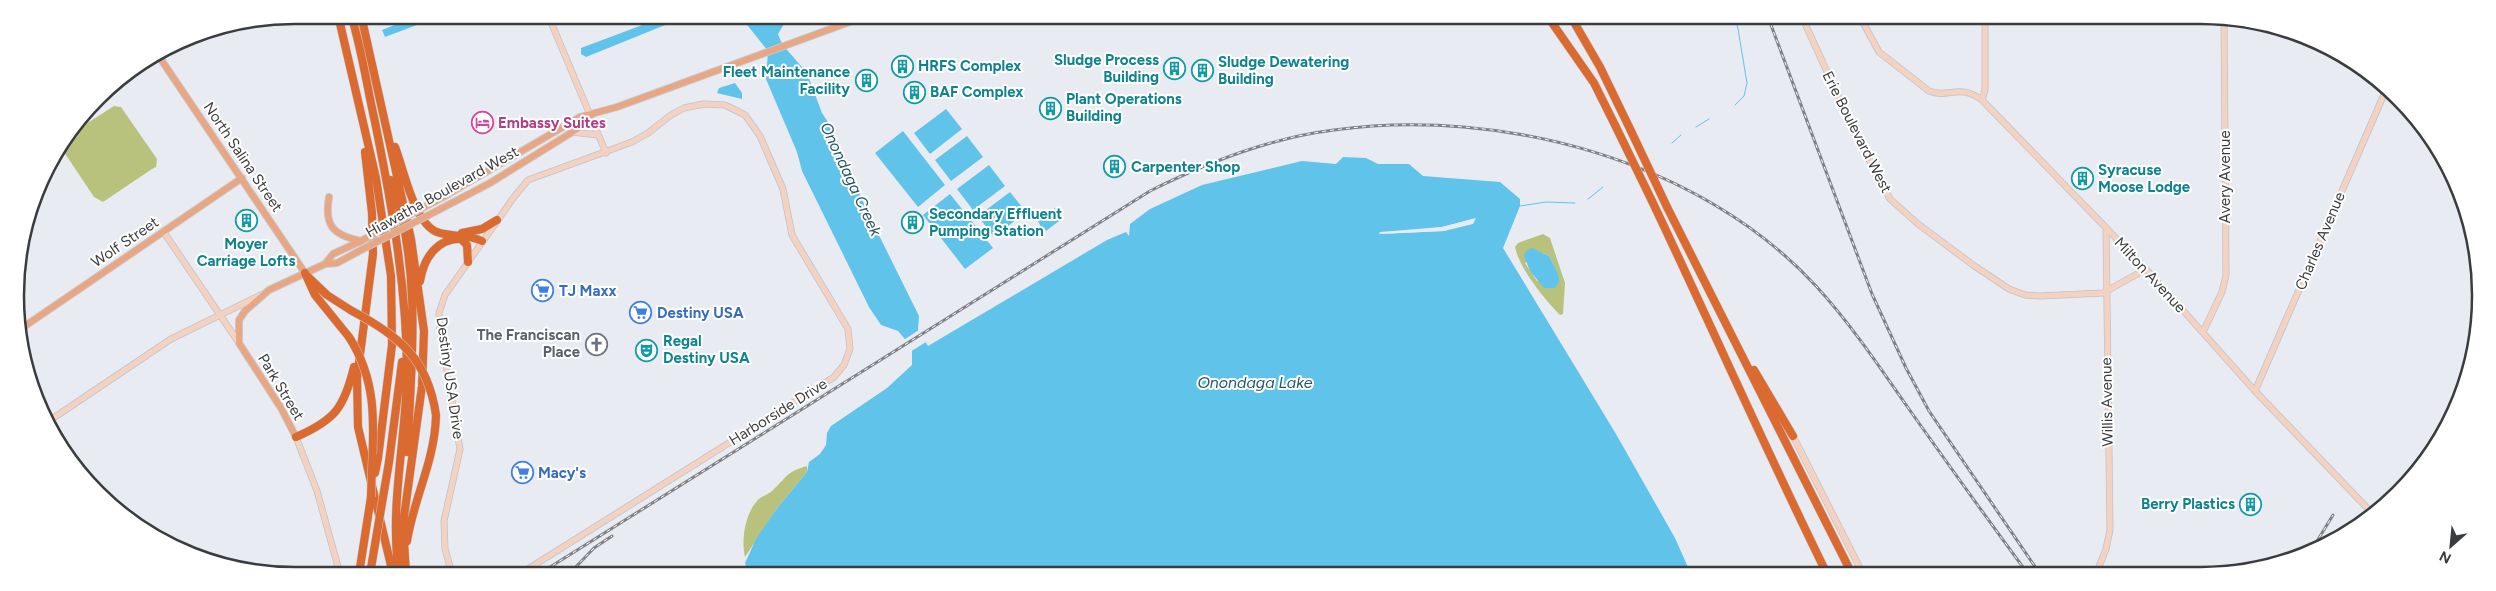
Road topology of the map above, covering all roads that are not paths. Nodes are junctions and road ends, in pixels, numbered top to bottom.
1 (340, 24) edge
2 (353, 24) edge
3 (363, 24) edge
4 (552, 24) edge
5 (843, 24) edge
6 (1548, 24) edge
7 (1553, 24) edge
8 (1576, 24) edge
9 (1805, 24) edge
10 (1864, 24) edge
11 (1984, 24) edge
12 (2224, 25) edge
13 (1574, 53) junction
14 (161, 59) edge
15 (2384, 95) edge
16 (1982, 100) junction
17 (382, 110) junction
18 (590, 116) junction
19 (572, 132) junction
20 (598, 135) junction
21 (365, 140) junction
22 (606, 153) junction
23 (383, 160) junction
24 (242, 178) junction
25 (329, 197) dead end
26 (498, 220) junction
27 (2106, 228) junction
28 (163, 231) junction
29 (459, 236) junction
30 (361, 241) junction
31 (481, 243) junction
32 (468, 262) junction
33 (325, 264) junction
34 (2146, 269) junction
35 (305, 273) junction
36 (269, 290) junction
37 (419, 292) junction
38 (2106, 292) junction
39 (403, 303) junction
40 (218, 315) junction
41 (25, 326) edge
42 (2203, 332) junction
43 (363, 334) junction
44 (239, 343) junction
45 (1736, 344) junction
46 (2256, 391) junction
47 (53, 418) edge
48 (1793, 436) joint
49 (296, 437) junction
50 (371, 497) junction
51 (406, 501) junction
52 (2368, 509) edge
53 (338, 567) edge
54 (360, 567) edge
55 (371, 567) edge
56 (391, 567) edge
57 (398, 567) edge
58 (406, 567) edge
59 (406, 567) edge
60 (450, 567) edge
61 (531, 567) edge
62 (1824, 567) edge
63 (1848, 567) edge
64 (1859, 567) edge
65 (2099, 567) edge

1 - 21 highway
2 - 23 highway
3 - 17 highway
4 - 18 street
5 - 18 main road, Hiawatha Boulevard West
6 - 13 highway
7 - 13 highway
8 - 45 highway, bridge
9 - 38 street, Erie Boulevard West
10 - 16 street
11 - 16 street
12 - 42 street, Avery Avenue
13 - 62 highway, bridge
14 - 24 main road, North Salina Street
15 - 46 street, Charles Avenue
16 - 27 street, Milton Avenue
17 - 29 highway
17 - 37 highway
18 - 19 main road, Hiawatha Boulevard West
18 - 20 street
18 - 30 main road, Hiawatha Boulevard West, bridge
19 - 20 street
19 - 33 main road, Hiawatha Boulevard West, bridge
20 - 22 street
21 - 43 highway
21 - 50 highway, bridge
22 - 26 street, Destiny USA Drive
22 - 61 street, Harborside Drive
23 - 39 highway
23 - 51 highway
24 - 28 main road, Wolf Street
24 - 35 main road, North Salina Street
25 - 30 main road
26 - 29 highway
26 - 31 street, Destiny USA Drive
27 - 34 street, Milton Avenue
27 - 38 street, Willis Avenue
28 - 40 street, Park Street
28 - 41 main road, Wolf Street
29 - 31 highway
29 - 32 highway
29 - 37 highway
30 - 33 main road, Hiawatha Boulevard West
31 - 32 street, Destiny USA Drive
32 - 60 street, Destiny USA Drive
33 - 35 main road, Hiawatha Boulevard West
34 - 38 street, Erie Boulevard West
34 - 42 street, Milton Avenue
35 - 36 main road, Hiawatha Boulevard West
35 - 50 highway, bridge
35 - 59 highway, bridge
36 - 40 street
36 - 44 main road, Hiawatha Boulevard West
37 - 51 highway
38 - 65 street, Willis Avenue
39 - 55 highway, bridge
39 - 57 highway
40 - 44 street, Park Street
40 - 47 street
42 - 46 street, Milton Avenue
43 - 49 highway
43 - 56 highway
44 - 49 main road, Park Street
45 - 48 highway
45 - 63 highway
46 - 52 street, Milton Avenue
48 - 64 street
49 - 53 street, Park Street
50 - 54 highway
51 - 58 highway

